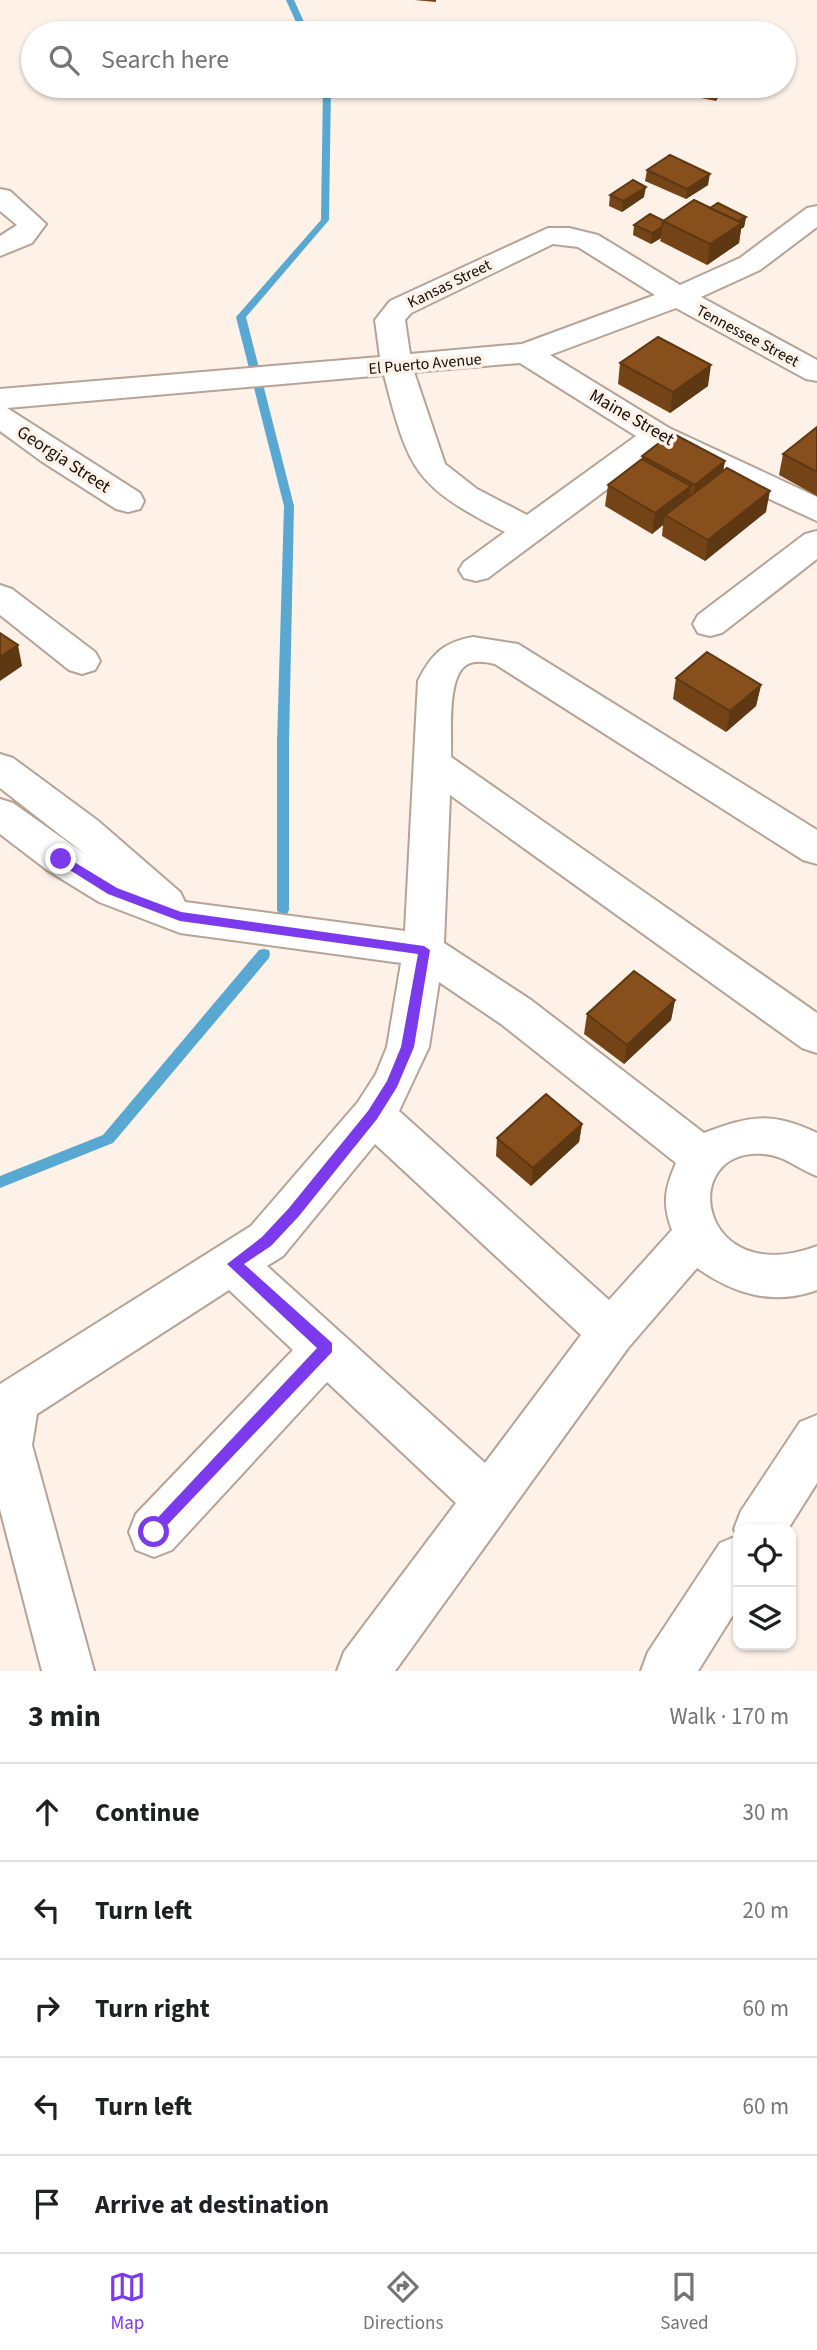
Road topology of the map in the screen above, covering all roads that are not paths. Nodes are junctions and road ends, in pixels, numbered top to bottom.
1 (0, 197) edge
2 (817, 214) edge
3 (0, 247) edge
4 (678, 297) junction
5 (526, 353) junction
6 (397, 366) junction
7 (817, 372) edge
8 (0, 400) edge
9 (0, 416) edge
10 (658, 435) junction
11 (128, 500) dead end
12 (817, 510) edge
13 (529, 530) junction
14 (817, 542) edge
15 (476, 570) dead end
16 (0, 597) edge
17 (710, 624) dead end
18 (82, 661) dead end
19 (432, 763) junction
20 (0, 768) edge
21 (0, 813) edge
22 (817, 849) edge
23 (180, 917) junction
24 (424, 950) junction
25 (817, 1036) edge
26 (373, 1115) junction
27 (701, 1157) junction
28 (817, 1157) edge
29 (696, 1236) junction
30 (233, 1264) junction
31 (817, 1267) edge
32 (611, 1332) junction
33 (327, 1348) junction
34 (817, 1439) edge
35 (488, 1499) junction
36 (761, 1524) edge
37 (154, 1532) dead end
38 (733, 1569) edge
39 (68, 1671) edge
40 (363, 1671) edge
41 (667, 1671) edge

1 - 3 street
2 - 4 street, El Puerto Avenue
4 - 5 street, El Puerto Avenue
4 - 6 street, Kansas Street
4 - 7 street, Tennessee Street
5 - 6 street, El Puerto Avenue
5 - 10 street, Maine Street
6 - 8 street, El Puerto Avenue
6 - 13 street, Kansas Street
9 - 11 street, Georgia Street
10 - 12 street, Maine Street
10 - 13 street
13 - 15 street
14 - 17 street
16 - 18 street
19 - 22 street
19 - 24 street
19 - 25 street
20 - 23 street
21 - 23 street
23 - 24 street
24 - 26 street
24 - 27 street
26 - 30 street
26 - 32 street
27 - 28 street
27 - 29 street
29 - 31 street
29 - 32 street
30 - 33 street
30 - 39 street
32 - 35 street
33 - 35 street
33 - 37 street
34 - 36 street
35 - 40 street
38 - 41 street

